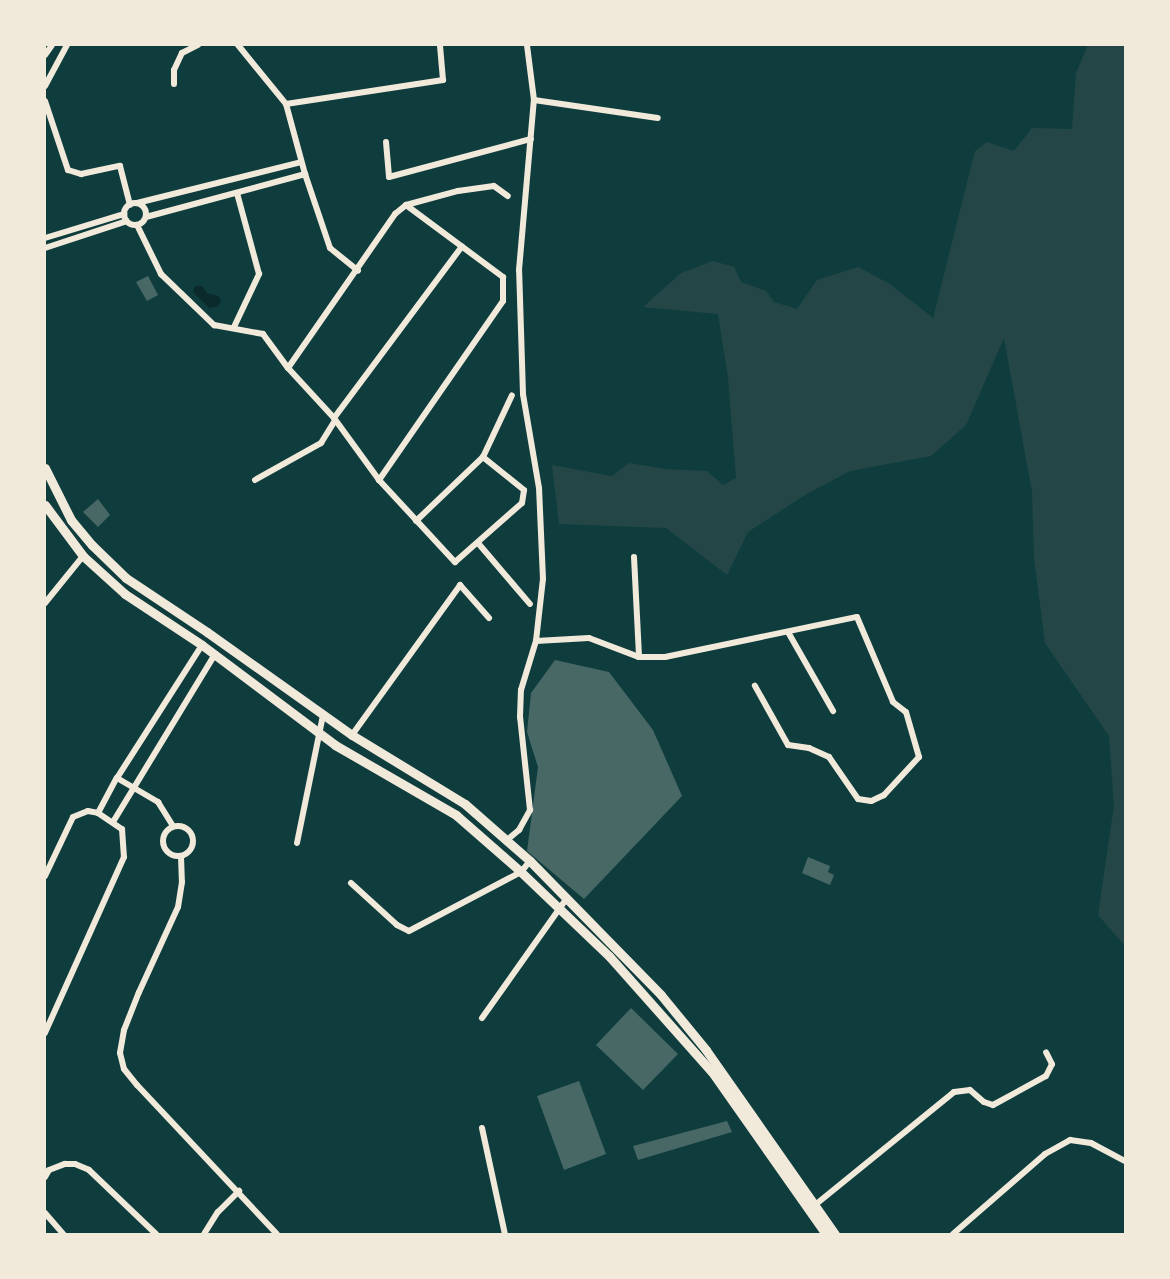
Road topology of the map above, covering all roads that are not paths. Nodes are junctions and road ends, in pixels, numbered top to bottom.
1 (52, 45) edge
2 (67, 45) edge
3 (198, 45) edge
4 (238, 45) edge
5 (440, 45) edge
6 (527, 45) edge
7 (45, 55) edge
8 (174, 84) dead end
9 (45, 86) edge
10 (534, 100) junction
11 (45, 101) edge
12 (286, 104) junction
13 (658, 118) dead end
14 (531, 140) junction
15 (386, 142) dead end
16 (301, 162) junction
17 (305, 174) junction
18 (237, 193) junction
19 (508, 196) dead end
20 (137, 203) junction
21 (130, 205) junction
22 (406, 205) junction
23 (124, 214) junction
24 (146, 217) junction
25 (127, 221) junction
26 (137, 225) junction
27 (45, 238) edge
28 (462, 246) junction
29 (45, 248) edge
30 (358, 271) junction
31 (234, 327) junction
32 (288, 368) junction
33 (512, 395) dead end
34 (335, 419) junction
35 (483, 457) junction
36 (45, 468) edge
37 (255, 480) dead end
38 (379, 480) junction
39 (45, 505) edge
40 (416, 521) junction
41 (478, 543) junction
42 (83, 556) junction
43 (634, 557) dead end
44 (45, 603) edge
45 (530, 604) dead end
46 (489, 618) dead end
47 (788, 632) junction
48 (536, 641) junction
49 (201, 645) junction
50 (215, 654) junction
51 (639, 657) junction
52 (755, 687) dead end
53 (833, 711) dead end
54 (323, 715) junction
55 (318, 733) junction
56 (352, 735) junction
57 (117, 778) junction
58 (132, 787) junction
59 (98, 813) junction
60 (113, 822) junction
61 (173, 826) junction
62 (507, 840) junction
63 (297, 843) dead end
64 (181, 856) junction
65 (530, 861) junction
66 (521, 872) junction
67 (45, 876) edge
68 (351, 883) dead end
69 (567, 898) junction
70 (558, 908) junction
71 (482, 1018) dead end
72 (45, 1033) edge
73 (1046, 1052) dead end
74 (482, 1128) dead end
75 (1125, 1161) edge
76 (47, 1167) edge
77 (45, 1177) edge
78 (239, 1191) junction
79 (815, 1205) junction
80 (45, 1213) edge
81 (63, 1234) edge
82 (156, 1234) edge
83 (204, 1234) edge
84 (277, 1234) edge
85 (505, 1234) edge
86 (826, 1234) edge
87 (835, 1234) edge
88 (953, 1234) edge

1 - 7 street
2 - 9 street
3 - 8 street
4 - 12 street
5 - 12 street
6 - 10 street
10 - 13 street
10 - 14 street
11 - 21 street
12 - 16 street
14 - 15 street
14 - 48 street
16 - 17 street
16 - 20 street
17 - 18 street
17 - 30 street
18 - 24 street
18 - 31 street
19 - 22 street
20 - 21 street
20 - 24 street
21 - 23 street
22 - 28 street
22 - 30 street
23 - 25 street
23 - 27 street
24 - 26 street
25 - 26 street
25 - 29 street
26 - 31 street
28 - 34 street
28 - 38 street
30 - 32 street
31 - 32 street
32 - 34 street
33 - 35 street
34 - 37 street
34 - 38 street
35 - 40 street
35 - 41 street
36 - 54 main road
38 - 40 street
39 - 42 main road
40 - 41 street
41 - 45 street
42 - 44 street
42 - 49 main road
43 - 51 street
46 - 56 street
47 - 51 street
47 - 52 street
47 - 53 street
48 - 51 street
48 - 62 street
49 - 50 main road
49 - 57 street
50 - 55 main road
50 - 58 street
54 - 55 street
54 - 56 main road
55 - 63 street
55 - 66 main road
56 - 62 main road
57 - 58 street
57 - 59 street
58 - 60 street
58 - 61 street
59 - 60 street
59 - 67 street
60 - 72 street
61 - 64 street
61 - 64 street
62 - 65 main road
64 - 78 street
65 - 66 street
65 - 69 main road
66 - 68 street
66 - 70 main road
69 - 70 street
69 - 79 main road
70 - 71 street
70 - 86 main road
73 - 79 street
74 - 85 street
75 - 88 street
76 - 77 street
76 - 82 street
78 - 83 street
78 - 84 street
79 - 87 main road
80 - 81 street

